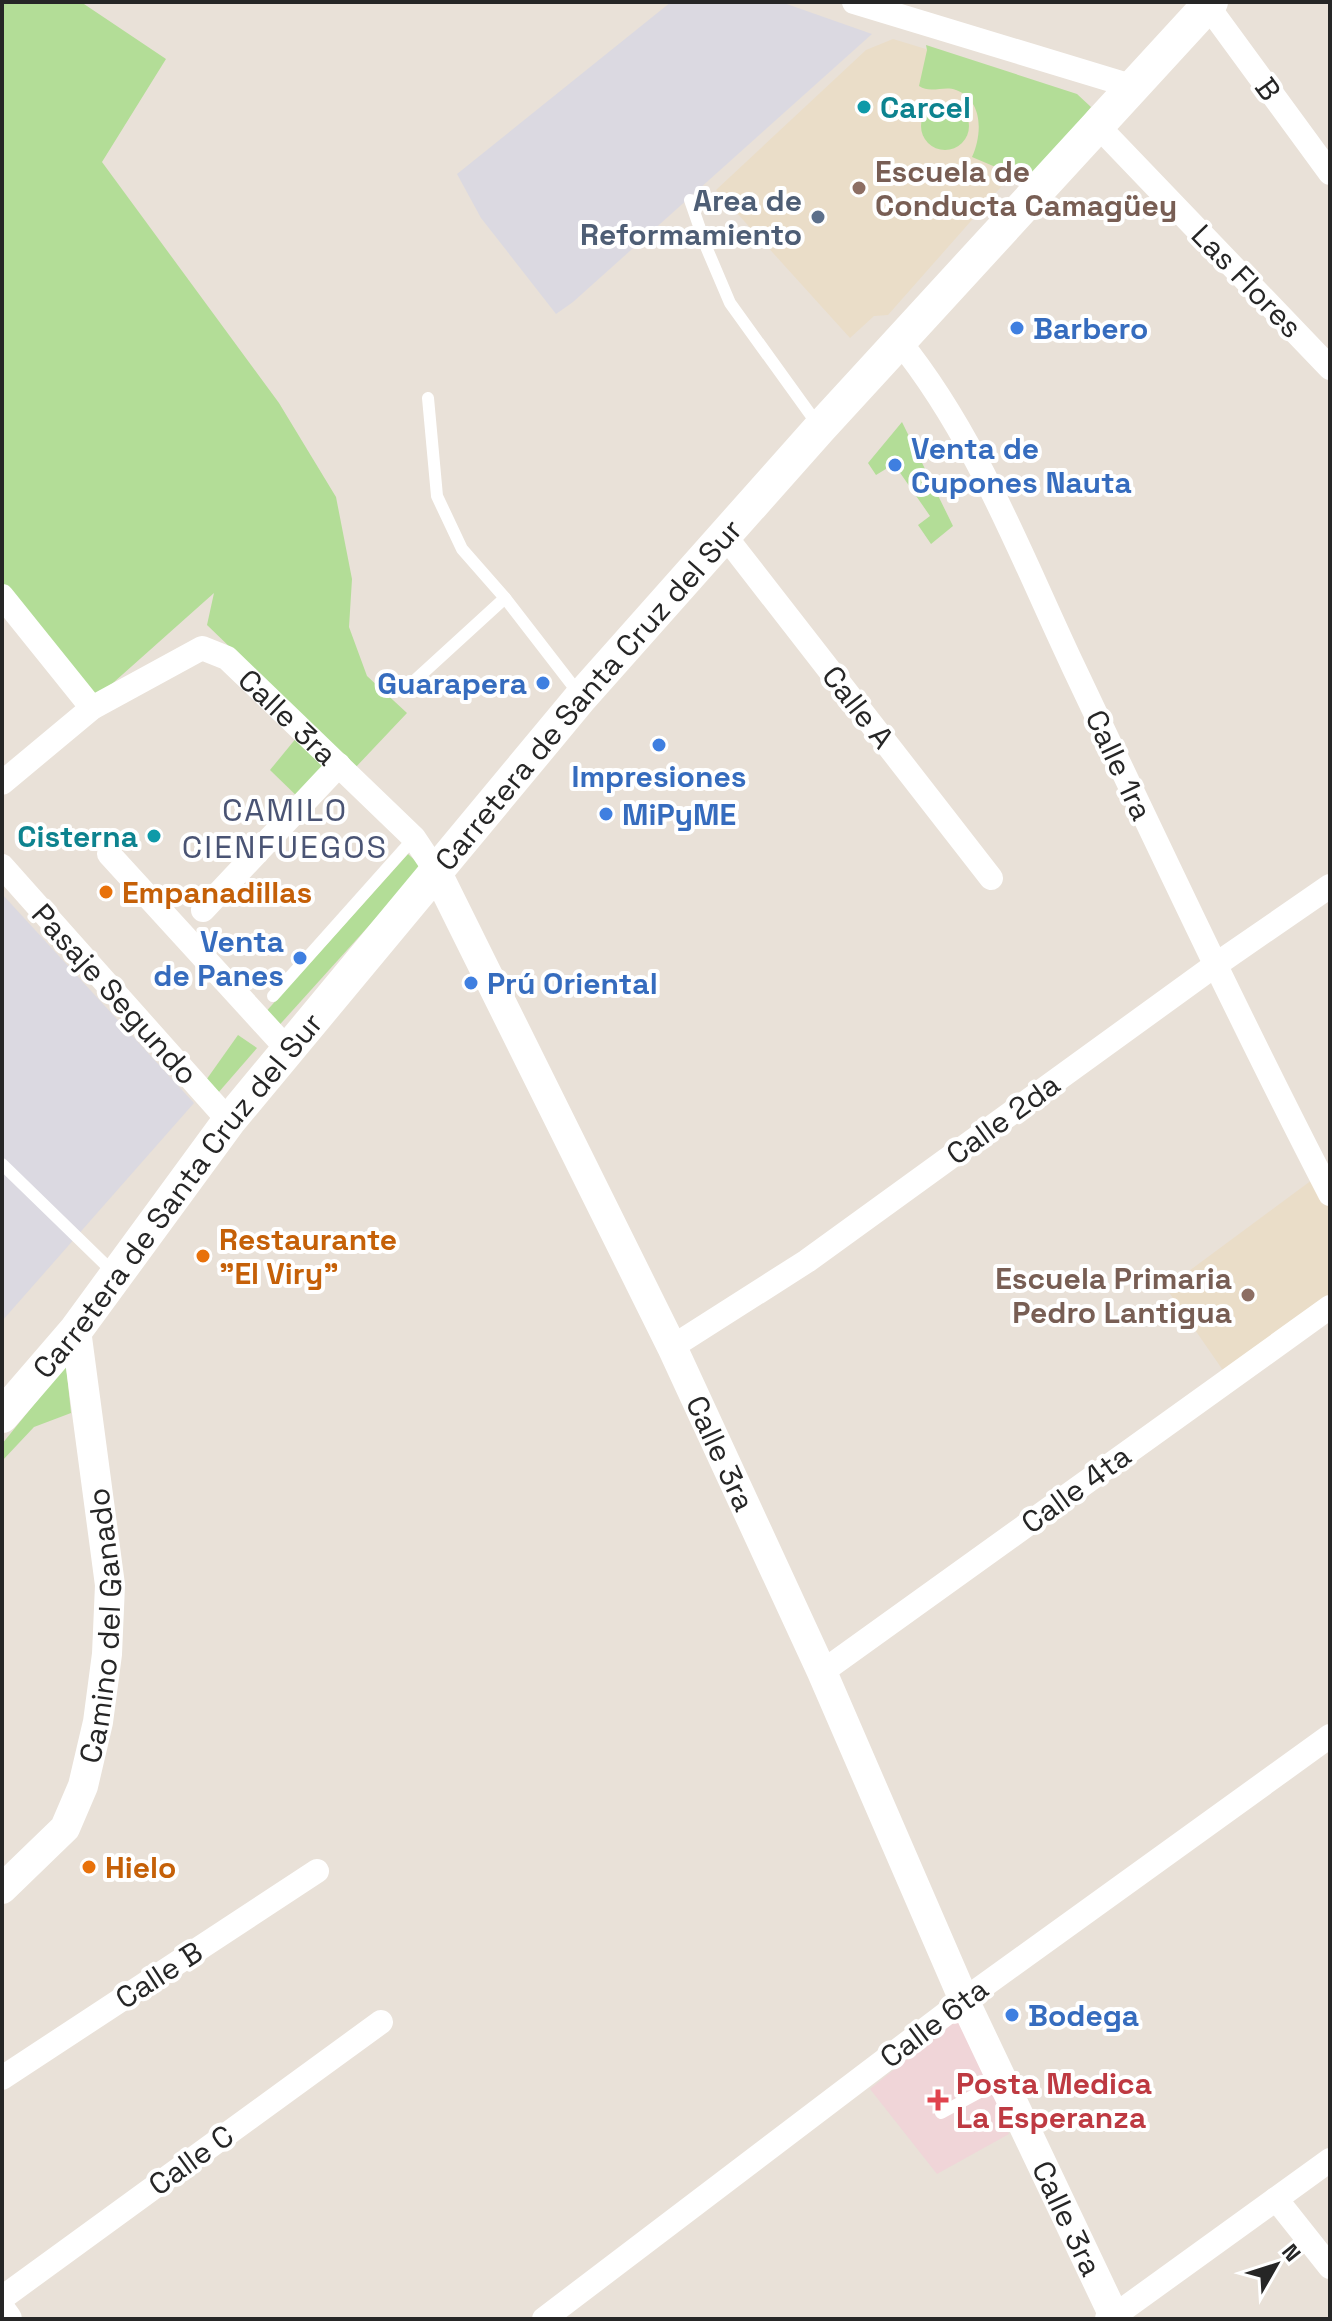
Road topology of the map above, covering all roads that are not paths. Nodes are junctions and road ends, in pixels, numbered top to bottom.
1 (854, 2) edge
2 (1209, 4) edge
3 (1131, 86) junction
4 (1097, 125) junction
5 (1330, 173) edge
6 (690, 200) dead end
7 (899, 341) junction
8 (1330, 368) edge
9 (428, 398) dead end
10 (820, 428) junction
11 (725, 536) junction
12 (2, 596) edge
13 (505, 598) junction
14 (412, 683) dead end
15 (581, 697) junction
16 (92, 708) junction
17 (339, 765) junction
18 (2, 783) edge
19 (414, 838) junction
20 (109, 854) dead end
21 (2, 866) edge
22 (436, 871) junction
23 (991, 878) dead end
24 (1330, 886) edge
25 (203, 910) dead end
26 (1214, 966) junction
27 (273, 996) dead end
28 (289, 1051) junction
29 (229, 1121) junction
30 (2, 1164) edge
31 (1330, 1194) edge
32 (116, 1275) junction
33 (1330, 1307) edge
34 (76, 1330) junction
35 (672, 1347) junction
36 (3, 1415) edge
37 (822, 1672) junction
38 (1330, 1736) edge
39 (317, 1871) dead end
40 (2, 1889) edge
41 (964, 2000) junction
42 (381, 2022) dead end
43 (2, 2078) edge
44 (1002, 2080) junction
45 (941, 2113) dead end
46 (1330, 2160) edge
47 (1276, 2199) junction
48 (1330, 2267) edge
49 (2, 2298) edge
50 (2, 2312) edge
51 (1112, 2318) edge
52 (7, 2319) edge
53 (544, 2319) edge

1 - 3 street
2 - 3 main road, Carretera de Santa Cruz del Sur
2 - 5 street, B
3 - 4 main road, Carretera de Santa Cruz del Sur
4 - 7 main road, Carretera de Santa Cruz del Sur
4 - 8 street, Las Flores
6 - 10 lane
7 - 10 main road, Carretera de Santa Cruz del Sur
7 - 26 street, Calle 1ra
9 - 13 lane
10 - 11 main road, Carretera de Santa Cruz del Sur
11 - 15 main road, Carretera de Santa Cruz del Sur
11 - 23 street, Calle A
12 - 16 street
13 - 14 lane
13 - 15 lane
15 - 22 main road, Carretera de Santa Cruz del Sur
16 - 17 street, Calle 3ra
16 - 18 street
17 - 19 street, Calle 3ra
17 - 25 street
19 - 22 street, Calle 3ra
19 - 27 lane
20 - 28 street
21 - 29 street, Pasaje Segundo
22 - 28 main road, Carretera de Santa Cruz del Sur
22 - 35 street, Calle 3ra
24 - 26 street, Calle 2da
26 - 31 street, Calle 1ra
26 - 35 street, Calle 2da
28 - 29 main road, Carretera de Santa Cruz del Sur
29 - 32 main road, Carretera de Santa Cruz del Sur
30 - 32 lane
32 - 34 main road, Carretera de Santa Cruz del Sur
33 - 37 street, Calle 4ta
34 - 36 main road, Carretera de Santa Cruz del Sur
34 - 40 street, Camino del Ganado
35 - 37 street, Calle 3ra
37 - 41 street, Calle 3ra
38 - 41 street, Calle 6ta
39 - 43 street, Calle B
41 - 44 street, Calle 3ra
41 - 53 street, Calle 6ta
42 - 49 street, Calle C
44 - 45 lane
44 - 51 street, Calle 3ra
46 - 47 street
47 - 48 street
47 - 51 street
50 - 52 street

